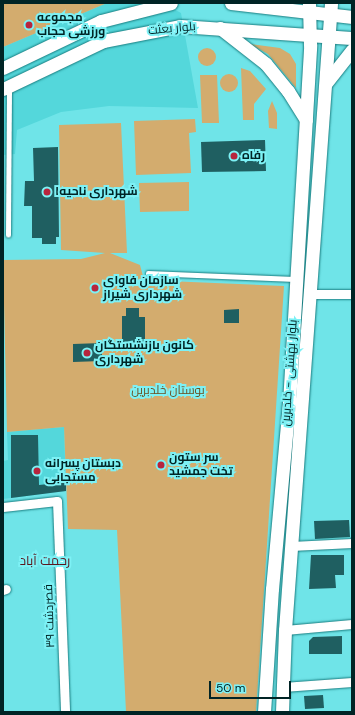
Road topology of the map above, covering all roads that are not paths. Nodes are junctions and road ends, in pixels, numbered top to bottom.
1 (171, 3) edge
2 (231, 3) edge
3 (155, 4) edge
4 (270, 6) edge
5 (309, 7) edge
6 (331, 8) edge
7 (352, 17) edge
8 (220, 28) junction
9 (310, 34) junction
10 (330, 36) junction
11 (352, 38) edge
12 (352, 50) edge
13 (3, 68) edge
14 (325, 84) junction
15 (6, 87) edge
16 (306, 120) junction
17 (304, 157) junction
18 (320, 158) junction
19 (8, 235) dead end
20 (148, 273) dead end
21 (296, 279) junction
22 (312, 294) junction
23 (352, 294) edge
24 (3, 507) edge
25 (352, 542) edge
26 (291, 546) junction
27 (352, 624) edge
28 (285, 630) junction
29 (352, 682) edge
30 (283, 687) junction
31 (65, 712) edge
32 (264, 712) edge
33 (282, 712) edge

1 - 3 main road, بلوار بعثت
2 - 4 main road
3 - 13 main road, بلوار بعثت
4 - 5 main road
5 - 6 main road
5 - 9 main road, بلوار بهشتی - خلدبرین
6 - 7 main road
6 - 10 main road, بلوار بهشتی - خلدبرین
8 - 9 main road, بلوار بعثت
8 - 15 main road, بلوار بعثت
8 - 16 main road
9 - 10 main road, بلوار بعثت
9 - 16 main road, بلوار بهشتی - خلدبرین
10 - 11 main road, بلوار بعثت
10 - 14 main road, بلوار بهشتی - خلدبرین
12 - 14 main road
14 - 18 main road, بلوار بهشتی - خلدبرین
15 - 19 lane
16 - 17 main road, بلوار بهشتی - خلدبرین
17 - 18 main road
17 - 21 main road, بلوار بهشتی - خلدبرین
18 - 22 main road, بلوار بهشتی - خلدبرین
20 - 21 lane
21 - 32 main road, بلوار بهشتی - خلدبرین
22 - 23 street
22 - 26 main road, بلوار بهشتی - خلدبرین
24 - 31 street, قصردشت ۳۹
25 - 26 street
26 - 28 main road, بلوار بهشتی - خلدبرین
27 - 28 street
28 - 30 main road, بلوار بهشتی - خلدبرین
29 - 30 street
30 - 33 main road, بلوار بهشتی - خلدبرین

